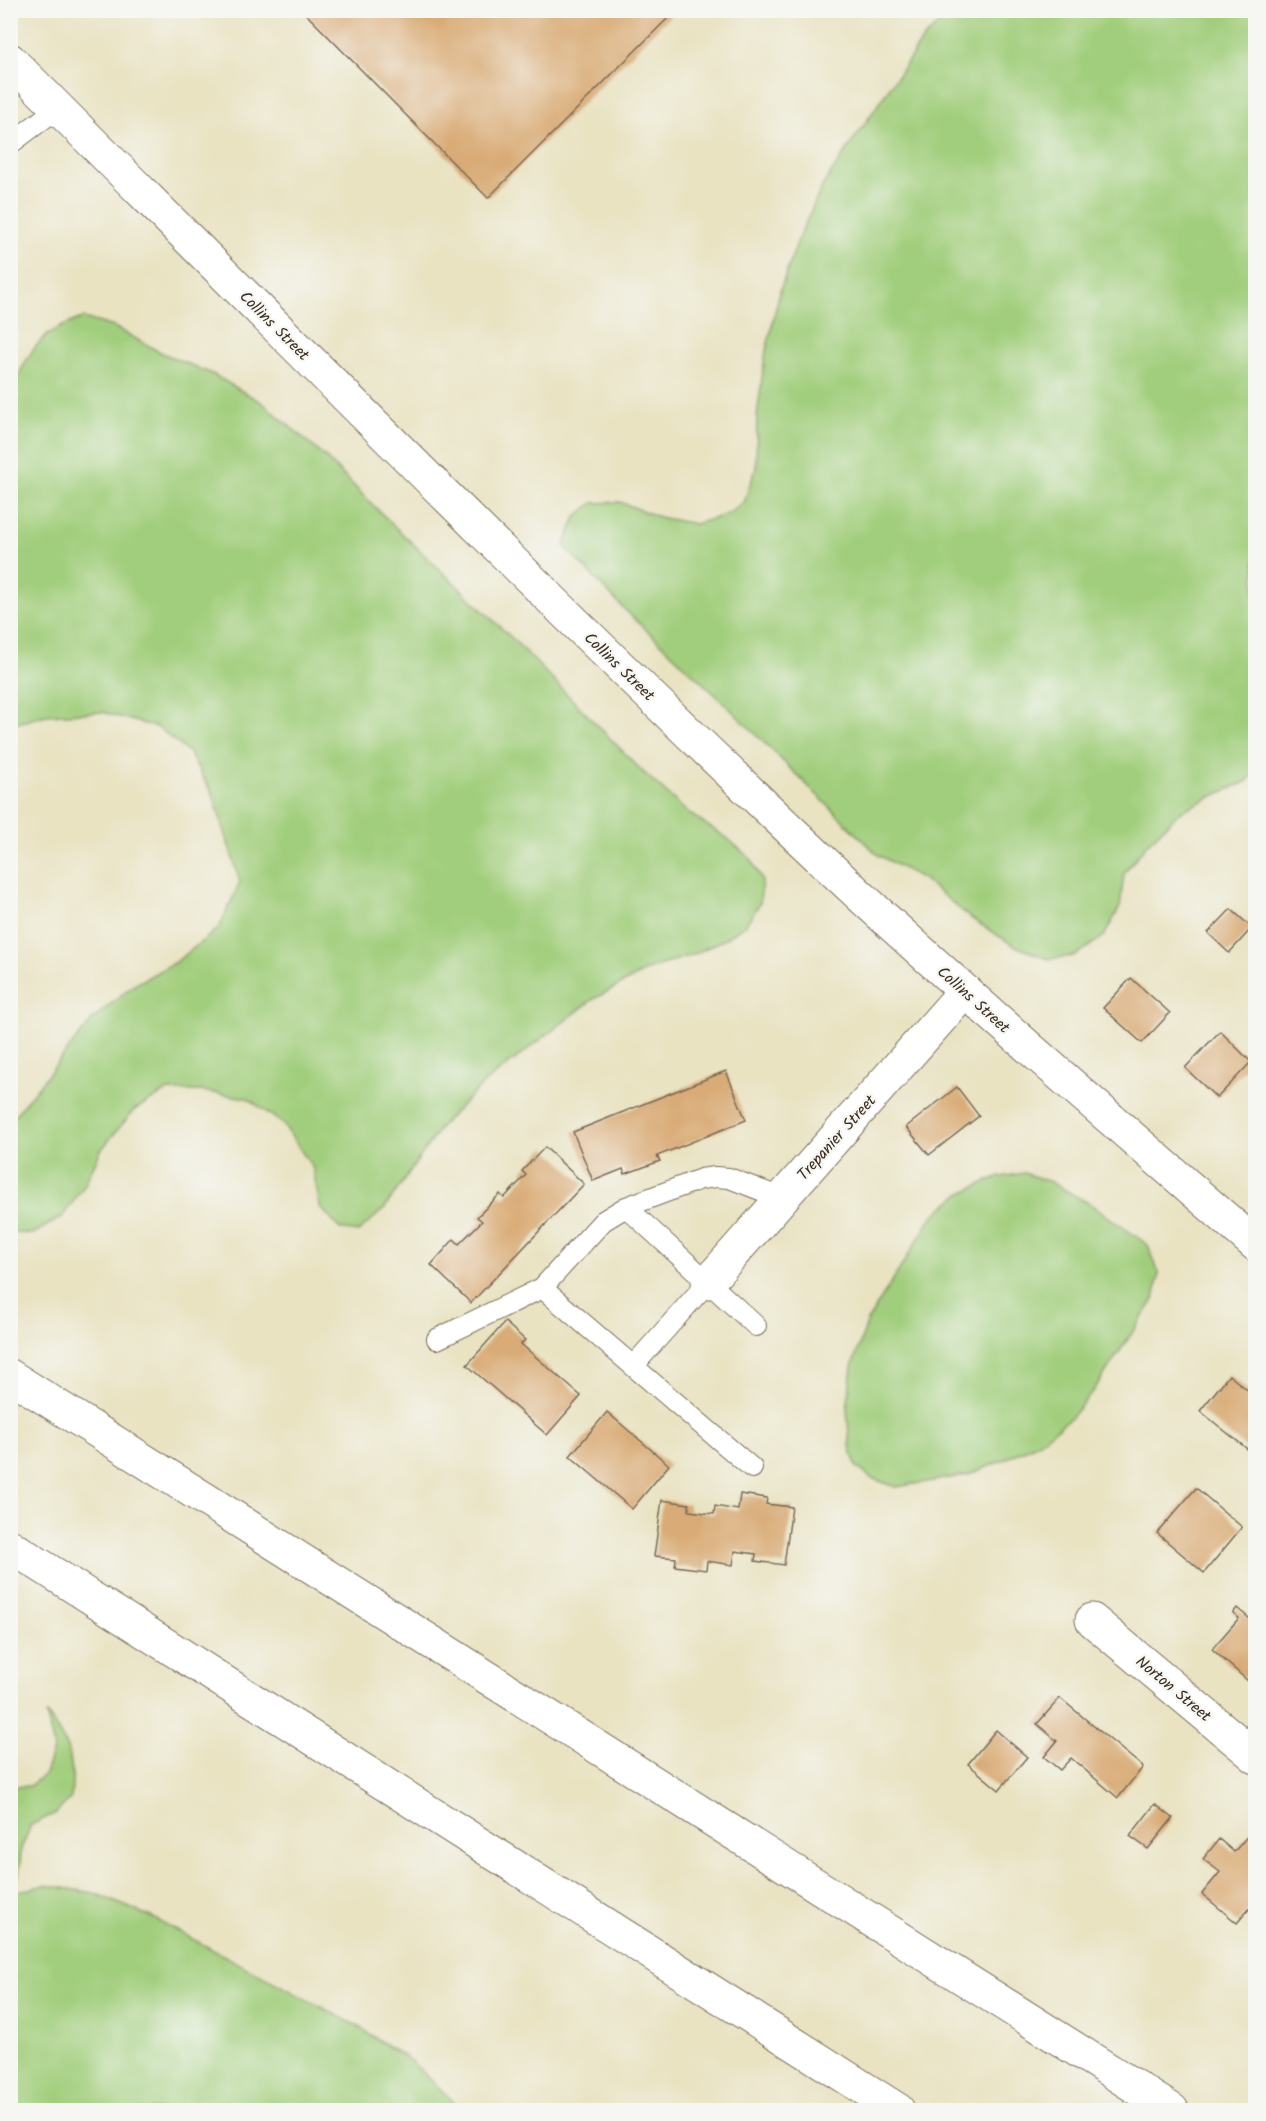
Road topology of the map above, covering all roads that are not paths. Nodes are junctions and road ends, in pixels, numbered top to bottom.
1 (10, 60) edge
2 (58, 108) junction
3 (10, 144) edge
4 (964, 992) junction
5 (781, 1198) junction
6 (626, 1207) junction
7 (1256, 1245) edge
8 (708, 1282) junction
9 (542, 1288) junction
10 (756, 1326) dead end
11 (437, 1339) dead end
12 (634, 1365) junction
13 (10, 1376) edge
14 (752, 1468) dead end
15 (10, 1546) edge
16 (1092, 1620) dead end
17 (1256, 1757) edge
18 (898, 2110) edge
19 (1172, 2110) edge

1 - 2 main road, Collins Street
2 - 3 lane
2 - 4 main road, Collins Street
4 - 5 main road, Trepanier Street
4 - 7 main road, Collins Street
5 - 6 lane
5 - 8 main road, Trepanier Street
6 - 8 lane
6 - 9 lane
8 - 10 lane
8 - 12 lane
9 - 11 lane
9 - 12 lane
12 - 14 lane
13 - 19 main road
15 - 18 main road
16 - 17 main road, Norton Street

